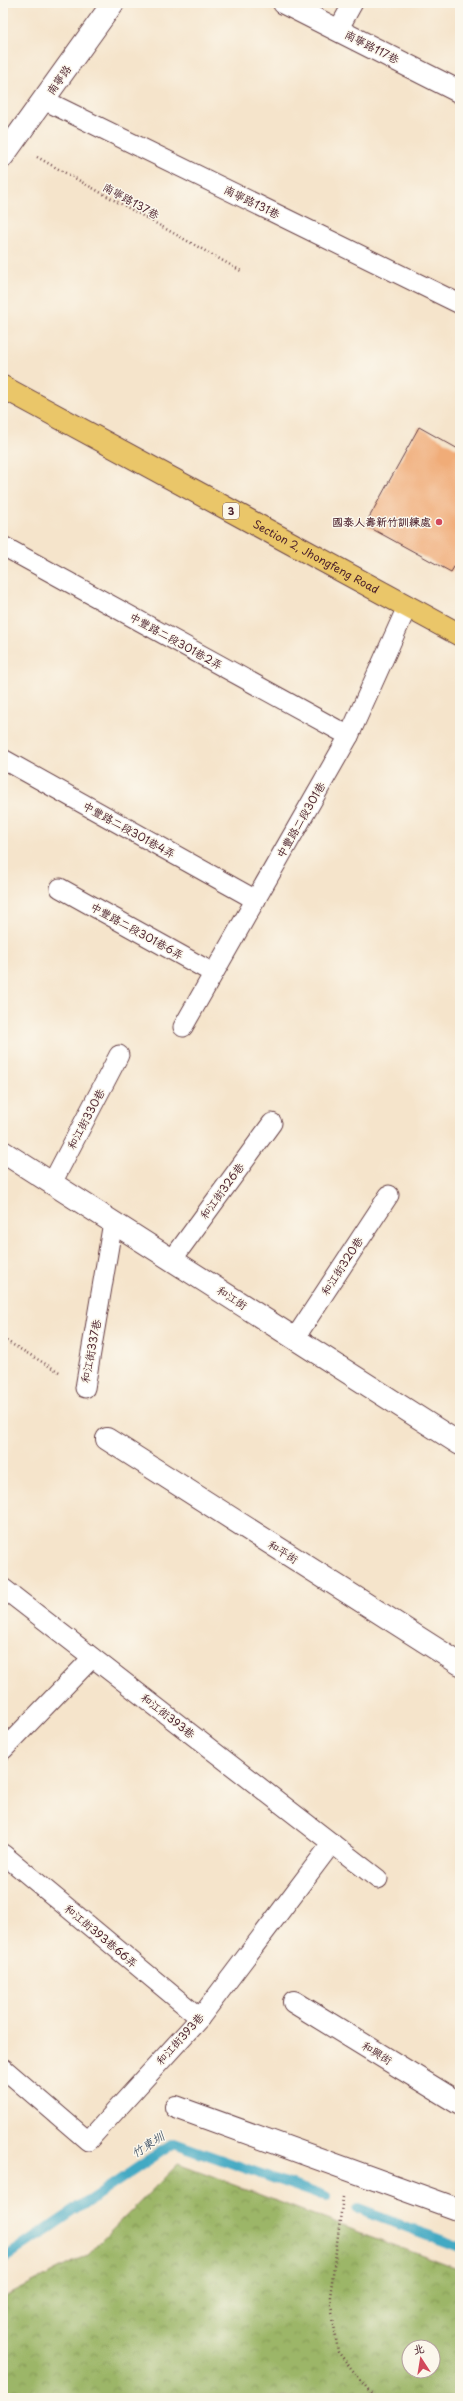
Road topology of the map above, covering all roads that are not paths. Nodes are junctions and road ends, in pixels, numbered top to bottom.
1 (113, 3) edge
2 (284, 3) edge
3 (353, 3) edge
4 (338, 30) junction
5 (460, 92) edge
6 (44, 100) junction
7 (8, 150) edge
8 (460, 304) edge
9 (3, 387) edge
10 (3, 546) edge
11 (407, 607) junction
12 (460, 636) edge
13 (349, 736) junction
14 (3, 759) edge
15 (60, 888) dead end
16 (256, 900) junction
17 (214, 973) junction
18 (183, 1027) dead end
19 (119, 1055) dead end
20 (272, 1122) dead end
21 (3, 1152) edge
22 (52, 1183) junction
23 (389, 1195) dead end
24 (113, 1222) junction
25 (172, 1260) junction
26 (295, 1338) junction
27 (85, 1388) road end
28 (107, 1439) dead end
29 (460, 1444) edge
30 (3, 1588) edge
31 (92, 1658) junction
32 (460, 1664) edge
33 (3, 1750) edge
34 (332, 1843) junction
35 (3, 1854) edge
36 (378, 1879) dead end
37 (294, 2002) dead end
38 (200, 2018) junction
39 (3, 2068) edge
40 (460, 2104) edge
41 (176, 2107) dead end
42 (460, 2210) edge

1 - 6 street, 南寧路
2 - 4 street, 南寧路117巷
3 - 4 lane
4 - 5 street, 南寧路117巷
6 - 7 street, 南寧路
6 - 8 lane, 南寧路131巷
9 - 11 main road, Section 2, Jhongfeng Road / 3
10 - 13 lane, 中豐路二段301巷2弄
11 - 12 main road, Section 2, Jhongfeng Road / 3
11 - 13 lane, 中豐路二段301巷
13 - 16 lane, 中豐路二段301巷
14 - 16 lane, 中豐路二段301巷4弄
15 - 17 lane, 中豐路二段301巷6弄
16 - 17 lane, 中豐路二段301巷
17 - 18 lane, 中豐路二段301巷
19 - 22 lane, 和江街330巷
20 - 25 lane, 和江街326巷
21 - 22 street, 和江街
22 - 24 street, 和江街
23 - 26 lane, 和江街320巷
24 - 25 street, 和江街
24 - 27 lane, 和江街337巷
25 - 26 street, 和江街
26 - 29 street, 和江街
28 - 32 street, 和平街
30 - 31 lane, 和江街393巷
31 - 33 lane
31 - 34 lane, 和江街393巷
34 - 36 lane, 和江街393巷
34 - 38 lane, 和江街393巷
35 - 38 lane, 和江街393巷66弄
37 - 40 street, 和興街
38 - 39 lane, 和江街393巷
41 - 42 street

